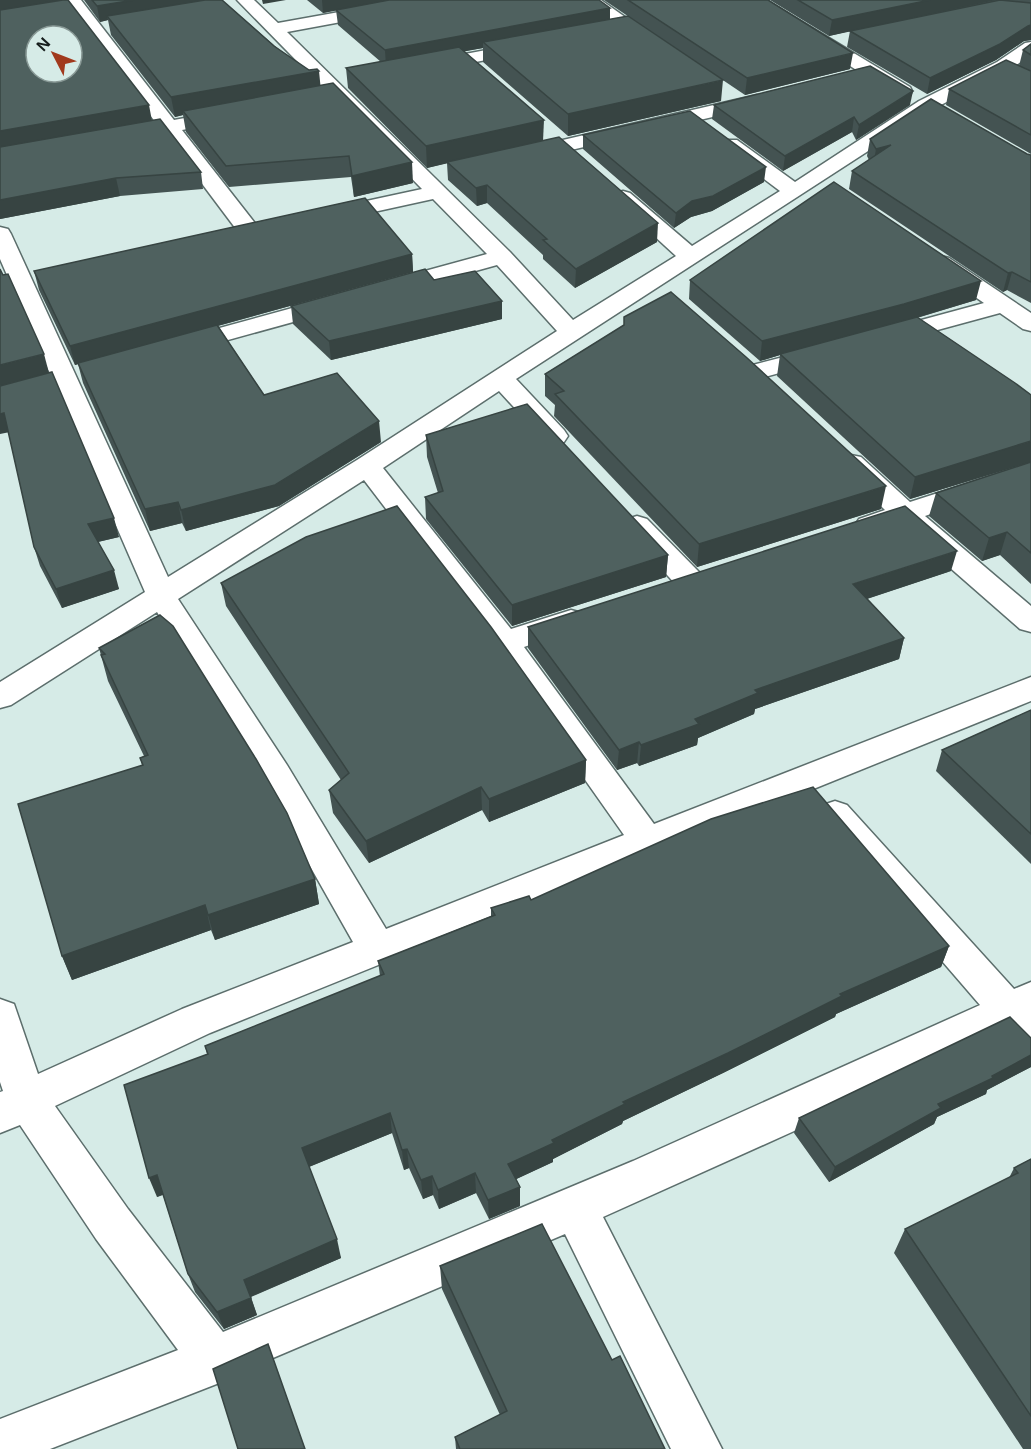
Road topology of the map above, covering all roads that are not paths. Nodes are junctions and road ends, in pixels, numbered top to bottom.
1 (433, 0) edge
2 (590, 0) edge
3 (754, 0) edge
4 (74, 3) edge
5 (397, 3) edge
6 (241, 4) edge
7 (55, 10) edge
8 (117, 26) edge
9 (630, 27) junction
10 (275, 29) junction
11 (95, 30) junction
12 (607, 32) edge
13 (849, 39) edge
14 (548, 44) edge
15 (827, 44) junction
16 (1031, 47) edge
17 (668, 53) edge
18 (466, 60) junction
19 (1003, 66) junction
20 (409, 70) edge
21 (871, 72) junction
22 (487, 77) edge
23 (1022, 77) edge
24 (850, 78) edge
25 (723, 92) edge
26 (780, 95) edge
27 (742, 105) junction
28 (935, 110) junction
29 (249, 112) edge
30 (692, 116) junction
31 (169, 127) junction
32 (548, 130) dead end
33 (106, 138) edge
34 (566, 145) junction
35 (511, 158) edge
36 (584, 161) edge
37 (435, 180) junction
38 (610, 185) edge
39 (814, 187) junction
40 (309, 220) edge
41 (274, 227) edge
42 (0, 234) edge
43 (924, 251) edge
44 (502, 256) junction
45 (690, 256) junction
46 (1004, 304) junction
47 (1031, 324) edge
48 (571, 332) junction
49 (158, 352) edge
50 (501, 378) junction
51 (779, 396) edge
52 (830, 443) edge
53 (573, 456) edge
54 (367, 466) junction
55 (1031, 471) edge
56 (620, 506) edge
57 (906, 514) junction
58 (849, 531) edge
59 (657, 591) edge
60 (162, 597) junction
61 (591, 613) edge
62 (1031, 622) edge
63 (504, 642) junction
64 (1031, 688) edge
65 (0, 697) edge
66 (804, 778) junction
67 (647, 841) junction
68 (377, 948) junction
69 (1024, 1015) edge
70 (0, 1016) edge
71 (13, 1107) edge
72 (576, 1210) junction
73 (215, 1361) junction
74 (0, 1444) edge
75 (697, 1449) edge

1 - 5 street
2 - 9 street
3 - 15 street
4 - 7 street
4 - 11 street
5 - 10 street
6 - 10 street
8 - 11 street
9 - 12 street
9 - 17 street
10 - 37 street
11 - 31 street
13 - 15 street
14 - 18 street
15 - 21 street
16 - 19 street
18 - 20 street
18 - 22 street
19 - 23 street
19 - 28 street
21 - 24 street
21 - 28 street
25 - 27 street
26 - 27 street
27 - 30 street
28 - 39 street
29 - 31 street
30 - 34 street
30 - 39 street
31 - 33 street
31 - 41 street
32 - 34 street
34 - 35 street
34 - 36 street
37 - 40 street
37 - 44 street
38 - 45 street
39 - 45 street
42 - 60 street
43 - 46 street
44 - 48 street
44 - 49 street
45 - 48 street
46 - 47 street
46 - 51 street
48 - 50 street
50 - 53 street
50 - 54 street
52 - 57 street
54 - 60 street
54 - 63 street
55 - 57 street
56 - 59 street
57 - 58 street
57 - 62 street
60 - 65 street
60 - 68 street
61 - 63 street
63 - 67 street
64 - 66 street
66 - 67 street
66 - 69 street
67 - 68 street
68 - 71 street
69 - 72 street
70 - 71 street
71 - 73 street
72 - 73 street
72 - 75 street
73 - 74 street

